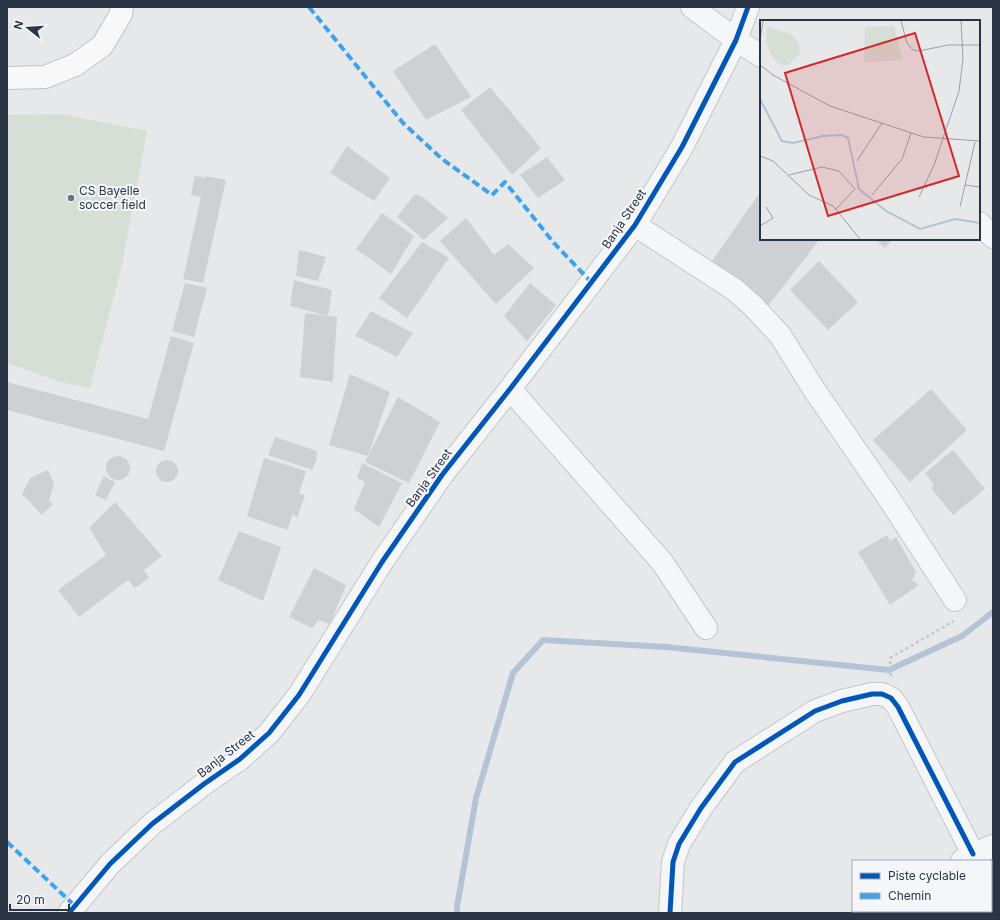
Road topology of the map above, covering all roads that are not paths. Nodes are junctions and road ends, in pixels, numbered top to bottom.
1 (122, 7) edge
2 (692, 7) edge
3 (748, 7) edge
4 (736, 40) junction
5 (760, 55) edge
6 (7, 78) edge
7 (635, 224) junction
8 (980, 224) edge
9 (993, 237) edge
10 (510, 389) junction
11 (955, 600) road end
12 (706, 628) dead end
13 (993, 846) edge
14 (967, 858) edge
15 (69, 913) edge
16 (670, 913) edge

1 - 6 main road
2 - 4 street
3 - 4 street, Banja Street
4 - 5 street
4 - 7 street, Banja Street
7 - 10 street, Banja Street
7 - 11 street
8 - 9 street
10 - 12 street
10 - 15 street, Banja Street
13 - 14 street
14 - 16 street

